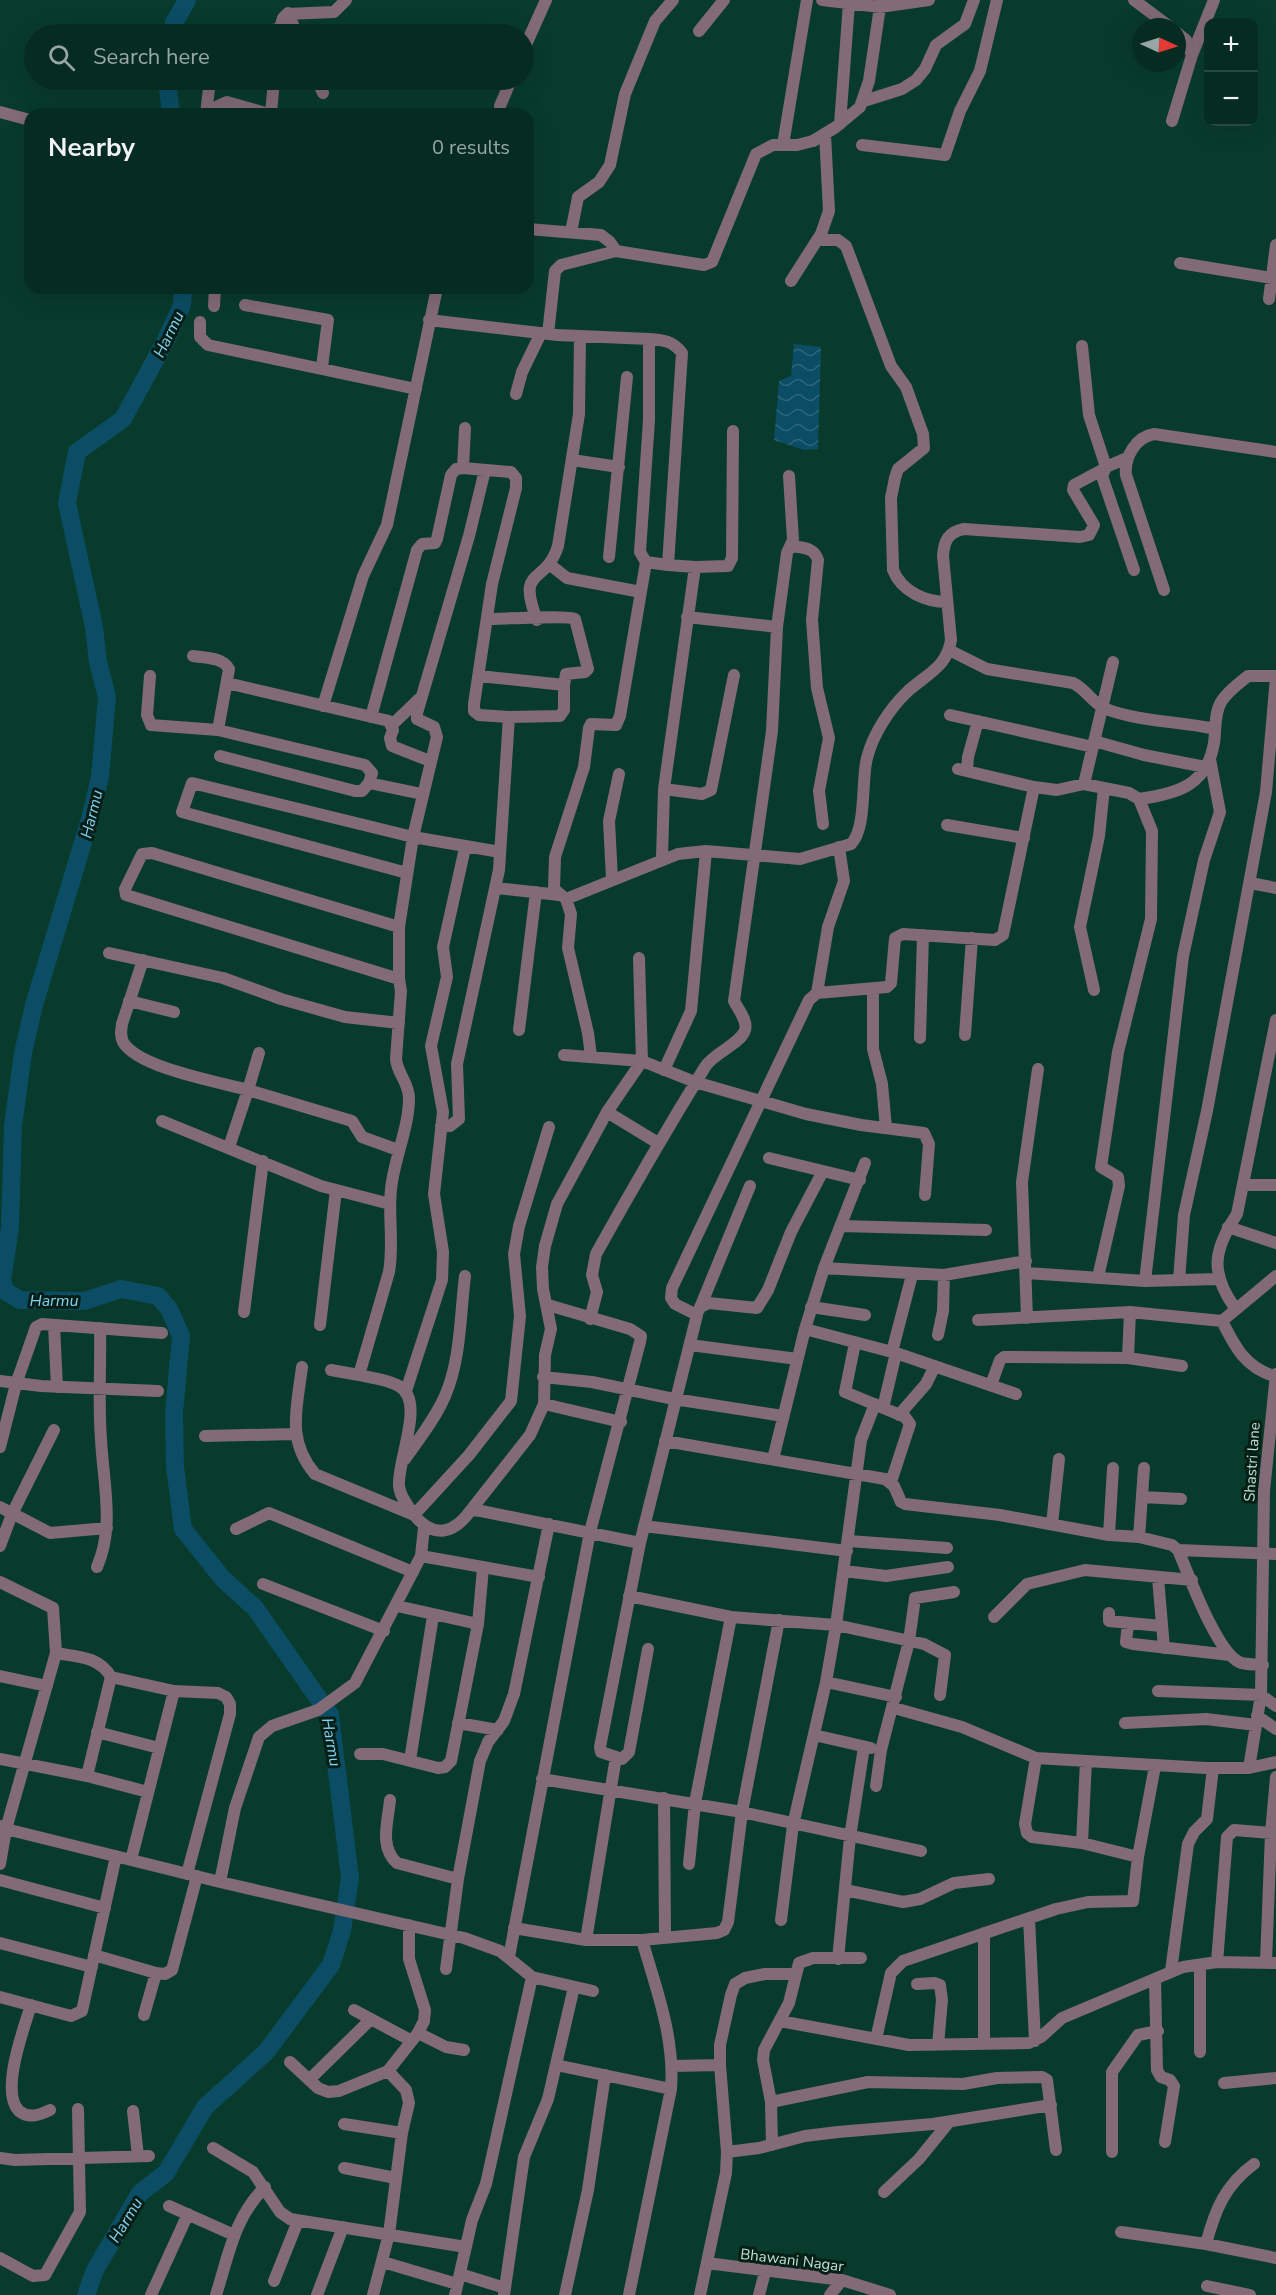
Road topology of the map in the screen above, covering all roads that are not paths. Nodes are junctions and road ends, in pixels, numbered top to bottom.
1 (346, 0) edge
2 (546, 0) edge
3 (673, 0) edge
4 (724, 0) edge
5 (807, 0) edge
6 (822, 0) edge
7 (929, 0) edge
8 (974, 0) edge
9 (997, 0) edge
10 (1134, 0) edge
11 (1214, 0) edge
12 (849, 3) junction
13 (880, 3) edge
14 (288, 13) junction
15 (1158, 18) edge
16 (282, 24) edge
17 (293, 24) edge
18 (534, 27) edge
19 (699, 31) dead end
20 (1186, 40) edge
21 (1192, 55) junction
22 (209, 90) edge
23 (273, 90) edge
24 (322, 90) edge
25 (507, 90) edge
26 (323, 93) dead end
27 (864, 101) junction
28 (500, 106) dead end
29 (207, 108) edge
30 (218, 108) edge
31 (248, 108) edge
32 (271, 108) edge
33 (0, 112) edge
34 (24, 118) edge
35 (1172, 121) dead end
36 (840, 124) junction
37 (825, 134) junction
38 (783, 145) junction
39 (862, 146) dead end
40 (534, 229) edge
41 (571, 232) junction
42 (817, 240) junction
43 (1276, 245) edge
44 (616, 251) junction
45 (1180, 263) dead end
46 (1272, 278) junction
47 (791, 281) dead end
48 (215, 294) edge
49 (436, 294) edge
50 (1269, 299) dead end
51 (245, 305) dead end
52 (214, 306) dead end
53 (429, 320) junction
54 (200, 322) dead end
55 (544, 334) junction
56 (580, 336) junction
57 (650, 339) junction
58 (1082, 346) dead end
59 (322, 367) junction
60 (627, 377) dead end
61 (416, 389) junction
62 (516, 394) dead end
63 (465, 428) dead end
64 (733, 431) dead end
65 (1276, 452) edge
66 (1127, 459) junction
67 (572, 460) junction
68 (619, 467) junction
69 (463, 468) junction
70 (1104, 468) junction
71 (485, 470) junction
72 (789, 476) dead end
73 (791, 546) junction
74 (609, 557) dead end
75 (646, 562) junction
76 (549, 564) junction
77 (668, 565) junction
78 (695, 567) junction
79 (1134, 570) dead end
80 (1164, 590) dead end
81 (641, 592) junction
82 (947, 602) junction
83 (687, 617) junction
84 (487, 619) junction
85 (537, 620) junction
86 (777, 627) junction
87 (949, 650) junction
88 (193, 656) dead end
89 (1113, 662) dead end
90 (734, 675) dead end
91 (150, 676) dead end
92 (479, 676) junction
93 (1276, 677) edge
94 (227, 683) junction
95 (564, 685) junction
96 (421, 698) junction
97 (323, 706) junction
98 (1102, 708) junction
99 (950, 715) dead end
100 (371, 717) junction
101 (509, 717) junction
102 (978, 721) junction
103 (393, 724) junction
104 (1215, 729) junction
105 (218, 730) junction
106 (1094, 744) junction
107 (220, 756) dead end
108 (430, 761) junction
109 (1207, 763) junction
110 (619, 774) dead end
111 (369, 783) junction
112 (1084, 784) junction
113 (1034, 787) junction
114 (1104, 788) junction
115 (664, 789) junction
116 (1271, 792) edge
117 (422, 794) junction
118 (1139, 799) junction
119 (823, 824) dead end
120 (947, 825) dead end
121 (413, 837) junction
122 (1024, 838) junction
123 (839, 847) junction
124 (465, 848) junction
125 (706, 851) junction
126 (500, 852) junction
127 (754, 855) junction
128 (662, 858) junction
129 (407, 873) junction
130 (612, 879) junction
131 (1250, 883) junction
132 (497, 888) junction
133 (1276, 888) edge
134 (536, 892) junction
135 (562, 897) junction
136 (399, 927) junction
137 (923, 935) junction
138 (972, 938) junction
139 (109, 953) dead end
140 (639, 958) dead end
141 (143, 960) junction
142 (399, 979) junction
143 (873, 990) junction
144 (1094, 990) dead end
145 (817, 993) junction
146 (129, 1001) junction
147 (174, 1012) dead end
148 (1276, 1020) edge
149 (399, 1023) junction
150 (519, 1030) dead end
151 (964, 1035) dead end
152 (920, 1038) dead end
153 (259, 1053) dead end
154 (564, 1055) dead end
155 (591, 1056) junction
156 (642, 1061) junction
157 (1038, 1069) dead end
158 (664, 1070) junction
159 (695, 1082) junction
160 (248, 1090) junction
161 (763, 1101) junction
162 (607, 1112) junction
163 (162, 1121) dead end
164 (441, 1126) junction
165 (549, 1127) dead end
166 (886, 1128) junction
167 (658, 1143) junction
168 (229, 1147) junction
169 (398, 1150) junction
170 (769, 1158) dead end
171 (263, 1161) junction
172 (865, 1163) dead end
173 (823, 1172) junction
174 (860, 1180) junction
175 (1243, 1185) junction
176 (1276, 1185) edge
177 (750, 1186) dead end
178 (336, 1190) junction
179 (925, 1195) dead end
180 (390, 1204) junction
181 (842, 1226) junction
182 (1228, 1227) junction
183 (986, 1230) dead end
184 (1276, 1242) edge
185 (1027, 1267) junction
186 (824, 1268) junction
187 (912, 1275) junction
188 (944, 1275) junction
189 (465, 1276) dead end
190 (1276, 1276) edge
191 (1098, 1277) junction
192 (1218, 1279) junction
193 (1179, 1280) junction
194 (1144, 1281) junction
195 (548, 1305) junction
196 (811, 1307) junction
197 (1235, 1308) junction
198 (698, 1311) junction
199 (244, 1312) dead end
200 (1130, 1312) junction
201 (865, 1315) dead end
202 (1027, 1318) junction
203 (590, 1319) junction
204 (978, 1320) dead end
205 (1222, 1321) junction
206 (54, 1325) junction
207 (320, 1325) dead end
208 (100, 1328) junction
209 (805, 1329) junction
210 (162, 1333) dead end
211 (938, 1335) dead end
212 (855, 1343) junction
213 (690, 1345) junction
214 (894, 1352) junction
215 (1128, 1358) junction
216 (797, 1359) junction
217 (934, 1366) junction
218 (1182, 1366) dead end
219 (302, 1367) dead end
220 (331, 1370) dead end
221 (359, 1375) junction
222 (1275, 1375) edge
223 (543, 1377) junction
224 (0, 1381) edge
225 (16, 1384) junction
226 (991, 1385) junction
227 (57, 1387) junction
228 (100, 1388) junction
229 (628, 1390) junction
230 (158, 1391) dead end
231 (406, 1391) junction
232 (1016, 1394) dead end
233 (675, 1399) junction
234 (544, 1404) junction
235 (879, 1406) junction
236 (899, 1415) junction
237 (783, 1416) junction
238 (621, 1422) junction
239 (54, 1430) dead end
240 (294, 1434) junction
241 (206, 1436) dead end
242 (665, 1441) junction
243 (0, 1448) edge
244 (773, 1459) junction
245 (1059, 1459) dead end
246 (400, 1466) junction
247 (1113, 1468) dead end
248 (1144, 1468) dead end
249 (856, 1476) junction
250 (891, 1482) junction
251 (1270, 1492) edge
252 (1142, 1497) junction
253 (1181, 1499) dead end
254 (0, 1507) edge
255 (471, 1510) junction
256 (12, 1514) junction
257 (414, 1515) junction
258 (549, 1524) junction
259 (1052, 1524) junction
260 (644, 1526) junction
261 (423, 1527) junction
262 (107, 1528) junction
263 (236, 1529) dead end
264 (590, 1532) junction
265 (1109, 1535) junction
266 (1139, 1537) junction
267 (640, 1543) junction
268 (0, 1546) edge
269 (847, 1546) junction
270 (947, 1548) dead end
271 (1178, 1550) junction
272 (1262, 1553) junction
273 (1276, 1554) edge
274 (421, 1556) junction
275 (97, 1567) dead end
276 (948, 1567) dead end
277 (483, 1568) junction
278 (844, 1571) junction
279 (413, 1572) junction
280 (539, 1577) junction
281 (1158, 1578) junction
282 (1192, 1580) junction
283 (0, 1581) edge
284 (263, 1584) dead end
285 (954, 1592) dead end
286 (629, 1596) junction
287 (397, 1606) junction
288 (1109, 1613) dead end
289 (433, 1616) junction
290 (731, 1617) junction
291 (994, 1617) dead end
292 (779, 1620) junction
293 (1128, 1623) junction
294 (478, 1624) junction
295 (836, 1625) junction
296 (1161, 1626) junction
297 (384, 1631) junction
298 (909, 1641) junction
299 (1164, 1648) junction
300 (648, 1649) dead end
301 (56, 1653) junction
302 (1230, 1655) junction
303 (1276, 1658) edge
304 (1262, 1660) junction
305 (0, 1676) edge
306 (111, 1677) junction
307 (826, 1682) junction
308 (47, 1686) junction
309 (174, 1691) junction
310 (1158, 1691) dead end
311 (940, 1695) dead end
312 (1261, 1695) junction
313 (895, 1703) junction
314 (1276, 1706) edge
315 (1256, 1721) junction
316 (458, 1723) junction
317 (1125, 1723) dead end
318 (1276, 1729) edge
319 (498, 1730) junction
320 (97, 1732) junction
321 (814, 1735) junction
322 (864, 1747) junction
323 (159, 1748) junction
324 (881, 1750) junction
325 (360, 1754) dead end
326 (616, 1757) junction
327 (1036, 1758) junction
328 (0, 1759) edge
329 (410, 1760) junction
330 (1086, 1761) junction
331 (1276, 1762) edge
332 (26, 1763) junction
333 (1155, 1766) junction
334 (1249, 1767) junction
335 (1213, 1768) junction
336 (87, 1776) junction
337 (1276, 1777) edge
338 (542, 1779) junction
339 (876, 1786) dead end
340 (611, 1788) junction
341 (148, 1792) junction
342 (664, 1798) junction
343 (390, 1800) dead end
344 (695, 1803) junction
345 (742, 1812) junction
346 (794, 1825) junction
347 (1273, 1825) edge
348 (3, 1827) edge
349 (850, 1837) junction
350 (1082, 1844) junction
351 (921, 1851) dead end
352 (116, 1857) junction
353 (1138, 1857) junction
354 (131, 1860) junction
355 (0, 1864) edge
356 (689, 1864) dead end
357 (192, 1875) junction
358 (458, 1879) junction
359 (989, 1879) dead end
360 (0, 1880) edge
361 (1272, 1880) edge
362 (220, 1882) junction
363 (845, 1890) junction
364 (105, 1908) junction
365 (1029, 1918) junction
366 (781, 1920) dead end
367 (409, 1925) junction
368 (514, 1928) junction
369 (984, 1933) junction
370 (450, 1934) junction
371 (665, 1936) junction
372 (586, 1940) junction
373 (642, 1940) junction
374 (0, 1943) edge
375 (509, 1956) junction
376 (861, 1958) dead end
377 (838, 1959) junction
378 (93, 1961) junction
379 (1217, 1962) junction
380 (1271, 1963) edge
381 (1200, 1965) junction
382 (446, 1969) dead end
383 (1172, 1971) junction
384 (156, 1973) junction
385 (796, 1974) junction
386 (532, 1977) junction
387 (1155, 1978) junction
388 (917, 1984) dead end
389 (574, 1987) junction
390 (593, 1991) dead end
391 (0, 1997) edge
392 (31, 2006) junction
393 (354, 2010) dead end
394 (144, 2015) dead end
395 (371, 2019) junction
396 (780, 2021) junction
397 (1158, 2031) junction
398 (415, 2037) junction
399 (876, 2039) junction
400 (1035, 2041) junction
401 (984, 2044) junction
402 (938, 2045) junction
403 (464, 2050) dead end
404 (1200, 2052) dead end
405 (290, 2062) dead end
406 (555, 2065) junction
407 (720, 2065) junction
408 (683, 2066) junction
409 (388, 2071) junction
410 (605, 2075) junction
411 (1276, 2078) edge
412 (309, 2080) junction
413 (1224, 2083) dead end
414 (4, 2085) edge
415 (671, 2089) junction
416 (771, 2102) junction
417 (1051, 2105) junction
418 (78, 2109) dead end
419 (50, 2110) dead end
420 (134, 2110) dead end
421 (949, 2122) junction
422 (344, 2124) dead end
423 (402, 2133) junction
424 (1165, 2142) dead end
425 (772, 2145) junction
426 (213, 2148) dead end
427 (1056, 2150) dead end
428 (727, 2152) junction
429 (1112, 2152) dead end
430 (0, 2158) edge
431 (80, 2158) junction
432 (1254, 2164) dead end
433 (344, 2168) dead end
434 (396, 2178) junction
435 (265, 2187) junction
436 (884, 2192) dead end
437 (169, 2206) dead end
438 (188, 2214) junction
439 (298, 2221) junction
440 (343, 2228) junction
441 (1121, 2232) dead end
442 (389, 2234) junction
443 (234, 2235) junction
444 (1206, 2244) junction
445 (466, 2247) junction
446 (0, 2258) edge
447 (1276, 2258) edge
448 (383, 2262) junction
449 (707, 2264) junction
450 (765, 2272) junction
451 (842, 2280) junction
452 (274, 2281) dead end
453 (457, 2284) edge
454 (1207, 2286) dead end
455 (868, 2290) edge
456 (505, 2291) edge
457 (151, 2295) edge
458 (216, 2295) edge
459 (317, 2295) edge
460 (373, 2295) edge
461 (565, 2295) edge
462 (629, 2295) edge
463 (700, 2295) edge
464 (759, 2295) edge
465 (830, 2295) edge
466 (890, 2295) edge
467 (1250, 2295) edge

1 - 14 street
2 - 18 street
3 - 41 street
4 - 19 street
5 - 38 street
6 - 12 street
7 - 13 street
8 - 27 street
9 - 39 street
10 - 15 street
11 - 21 street
12 - 13 street
12 - 36 street
13 - 27 street
14 - 16 street
14 - 17 street
20 - 21 street
21 - 35 street
22 - 29 street
23 - 32 street
24 - 26 street
25 - 28 street
27 - 36 street
30 - 31 street
33 - 34 street
36 - 37 street
37 - 38 street
37 - 42 street
38 - 44 street
40 - 41 street
41 - 44 street
42 - 47 street
42 - 82 street
43 - 46 street
44 - 55 street
45 - 46 street
46 - 50 street
48 - 52 street
49 - 53 street
51 - 59 street
53 - 55 street
53 - 61 street
54 - 59 street
55 - 56 street
55 - 62 street
56 - 57 street
56 - 67 street
57 - 75 street
57 - 77 street
58 - 70 street
59 - 61 street
60 - 68 street
61 - 97 street
63 - 69 street
64 - 78 street
65 - 66 street
66 - 70 street
66 - 80 street
67 - 68 street
67 - 76 street
68 - 74 street
69 - 71 street
69 - 100 street
70 - 79 street
70 - 82 street
71 - 84 street
71 - 96 street
72 - 73 street
73 - 86 street
73 - 119 street
75 - 77 street
75 - 81 street
76 - 81 street
76 - 85 street
77 - 78 street
78 - 83 street
81 - 135 street
82 - 87 street
83 - 86 street
83 - 115 street
84 - 85 street
84 - 92 street
85 - 95 street
86 - 127 street
87 - 98 street
87 - 123 street
88 - 94 street
89 - 98 street
90 - 115 street
91 - 105 street
92 - 95 street
92 - 101 street
93 - 104 street
93 - 116 street
94 - 97 street
94 - 105 street
95 - 101 street
96 - 103 street
96 - 108 street
97 - 100 street
98 - 104 street
98 - 106 street
99 - 102 street
100 - 103 street
101 - 126 street
102 - 106 street
102 - 113 street
103 - 108 street
104 - 109 street
105 - 111 street
106 - 109 street
106 - 112 street
107 - 111 street
108 - 117 street
109 - 118 street
109 - 194 street
110 - 130 street
111 - 117 street
112 - 113 street
112 - 114 street
113 - 122 street
114 - 118 street
114 - 144 street
115 - 128 street
116 - 131 street
117 - 121 street
118 - 191 street
120 - 122 street
121 - 124 street
121 - 129 street
121 - 129 street
122 - 138 street
123 - 127 street
123 - 145 street
124 - 126 street
124 - 164 street
125 - 127 street
125 - 128 street
125 - 158 street
126 - 132 street
127 - 159 street
128 - 130 street
129 - 136 street
130 - 135 street
131 - 133 street
131 - 193 street
132 - 134 street
132 - 164 street
134 - 135 street
134 - 150 street
135 - 155 street
136 - 142 street
136 - 142 street
137 - 138 street
137 - 143 street
137 - 152 street
138 - 151 street
139 - 141 street
140 - 156 street
141 - 146 street
141 - 149 street
142 - 149 street
143 - 145 street
143 - 166 street
145 - 161 street
146 - 147 street
146 - 160 street
148 - 175 street
149 - 169 street
153 - 160 street
154 - 155 street
155 - 156 street
156 - 158 street
156 - 162 street
157 - 185 street
158 - 159 street
159 - 161 street
159 - 167 street
160 - 168 street
160 - 169 street
161 - 166 street
161 - 198 street
162 - 167 street
162 - 195 street
163 - 168 street
164 - 231 street
165 - 257 street
166 - 179 street
167 - 203 street
168 - 171 street
169 - 180 street
170 - 173 street
171 - 178 street
171 - 199 street
172 - 174 street
173 - 174 street
173 - 198 street
174 - 181 street
175 - 176 street
175 - 182 street
177 - 198 street
178 - 180 street
178 - 207 street
180 - 221 street
181 - 183 street
181 - 186 street
182 - 184 street
182 - 192 street
185 - 188 street
185 - 191 street
185 - 202 street
186 - 187 street
186 - 196 street
187 - 188 street
187 - 214 street
188 - 211 street
189 - 246 street
190 - 197 street
191 - 194 street
192 - 193 street
192 - 197 street
193 - 194 street
195 - 203 street
195 - 223 street
196 - 201 street
196 - 209 street
197 - 205 street
198 - 213 street
200 - 202 street
200 - 205 street
200 - 215 street
202 - 204 street
203 - 229 street
205 - 222 street
206 - 208 street
206 - 225 street
206 - 227 street
208 - 210 street
208 - 228 street
209 - 212 street
209 - 216 street
212 - 214 street
212 - 235 street
213 - 216 street
213 - 233 street
214 - 217 street
214 - 235 street
215 - 218 street
215 - 226 street
216 - 237 street
217 - 226 street
217 - 236 street
219 - 240 street
220 - 221 street
221 - 231 street
222 - 251 street, Shastri lane
223 - 229 street
223 - 234 street
224 - 225 street
225 - 227 street
225 - 243 street
226 - 232 street
227 - 228 street
228 - 230 street
228 - 262 street
229 - 233 street
229 - 238 street
231 - 246 street
233 - 237 street
233 - 242 street
234 - 238 street
234 - 255 street
235 - 236 street
235 - 249 street
236 - 250 street
237 - 244 street
238 - 264 street
239 - 256 street
240 - 241 street
240 - 257 street
242 - 244 street
242 - 260 street
244 - 249 street
245 - 259 street
246 - 257 street
247 - 265 street
248 - 252 street
249 - 250 street
249 - 269 street
250 - 259 street
251 - 272 street, Shastri lane
252 - 253 street
252 - 266 street
254 - 256 street
255 - 258 street
255 - 261 street
256 - 262 street
256 - 268 street
257 - 261 street
258 - 264 street
258 - 280 street
259 - 265 street
260 - 267 street
260 - 269 street
261 - 274 street
262 - 275 street
263 - 279 street
264 - 267 street
264 - 338 street
265 - 266 street
266 - 271 street
267 - 286 street
269 - 270 street
269 - 278 street
271 - 272 street
271 - 282 street
272 - 273 street
272 - 304 street, Shastri lane
274 - 277 street
274 - 279 street
276 - 278 street
277 - 280 street
277 - 294 street
278 - 295 street
279 - 287 street
280 - 319 street
281 - 282 street
281 - 291 street
281 - 296 street
282 - 302 street
283 - 301 street
284 - 297 street
285 - 298 street
286 - 290 street
286 - 326 street
287 - 289 street
287 - 297 street
288 - 293 street
289 - 294 street
289 - 329 street
290 - 292 street
290 - 344 street
292 - 295 street
292 - 345 street
293 - 296 street
293 - 299 street
294 - 316 street
295 - 298 street
295 - 307 street
296 - 299 street
297 - 362 street
298 - 311 street
298 - 313 street
299 - 302 street
300 - 326 street
301 - 306 street
301 - 308 street
302 - 304 street
303 - 304 street
304 - 312 street, Shastri lane
305 - 308 street
306 - 309 street
306 - 320 street
307 - 313 street
307 - 321 street
308 - 332 street
309 - 323 street
309 - 357 street
310 - 312 street
312 - 314 street
312 - 315 street, Shastri lane
313 - 324 street
313 - 327 street
315 - 317 street
315 - 318 street
315 - 334 street, Shastri lane
316 - 319 street
316 - 329 street
319 - 358 street
320 - 323 street
320 - 336 street
321 - 322 street
321 - 346 street
322 - 324 street
322 - 349 street
323 - 341 street
324 - 339 street
325 - 329 street
326 - 340 street
327 - 330 street
327 - 350 street
328 - 332 street
330 - 333 street
330 - 350 street
331 - 334 street
332 - 336 street
332 - 348 street
333 - 335 street
333 - 353 street
334 - 335 street
335 - 383 street
336 - 341 street
337 - 347 street
338 - 340 street
338 - 368 street
340 - 342 street
340 - 372 street
341 - 354 street
342 - 344 street
342 - 371 street
343 - 358 street
344 - 345 street
344 - 356 street
345 - 346 street
345 - 371 street
346 - 349 street
346 - 366 street
347 - 361 street
347 - 379 street
348 - 352 street
348 - 355 street
349 - 351 street
349 - 363 street
350 - 353 street
352 - 354 street
352 - 364 street
353 - 365 street
354 - 357 street
357 - 362 street
357 - 384 street
358 - 370 street
359 - 363 street
360 - 364 street
361 - 380 street
362 - 367 street
363 - 377 street
364 - 378 street
365 - 369 street
365 - 400 street
367 - 370 street
367 - 398 street
368 - 372 street
368 - 375 street
369 - 399 street
369 - 401 street
370 - 375 street
370 - 382 street
371 - 373 street
372 - 373 street
373 - 408 street
374 - 378 street
375 - 386 street
376 - 377 street
377 - 385 street
378 - 384 street
378 - 392 street
379 - 380 street
379 - 381 street
381 - 383 street
381 - 404 street
383 - 387 street
384 - 394 street
385 - 396 street
385 - 407 street
386 - 389 street
386 - 445 street
387 - 397 street
387 - 400 street
388 - 402 street
389 - 390 street
389 - 406 street
391 - 392 street
392 - 414 street
393 - 395 street
395 - 398 street
395 - 412 street
396 - 399 street
396 - 416 street
397 - 424 street
397 - 429 street
398 - 403 street
398 - 409 street
399 - 402 street
400 - 401 street
401 - 402 street
405 - 412 street
406 - 410 street
406 - 456 street
407 - 408 street
407 - 428 street
408 - 415 street
409 - 412 street
409 - 423 street
410 - 415 street
410 - 461 street
411 - 413 street
414 - 419 street
415 - 462 street
416 - 417 street
416 - 425 street
417 - 421 street
417 - 427 street
418 - 431 street
420 - 431 street
421 - 425 street
421 - 436 street
422 - 423 street
423 - 434 street
425 - 428 street
426 - 435 street
428 - 449 street
430 - 431 street
431 - 446 street
432 - 444 street
433 - 434 street
434 - 442 street
435 - 439 street
435 - 443 street
437 - 438 street
438 - 443 street
438 - 457 street
439 - 440 street
439 - 452 street
440 - 442 street
440 - 459 street
441 - 444 street
442 - 445 street
442 - 448 street
443 - 458 street
444 - 447 street
445 - 453 street
448 - 453 street
448 - 460 street
449 - 450 street, Bhawani Nagar
449 - 463 street
450 - 451 street, Bhawani Nagar
450 - 464 street
451 - 455 street, Bhawani Nagar
451 - 465 street
453 - 456 street
454 - 467 street
455 - 466 street, Bhawani Nagar

